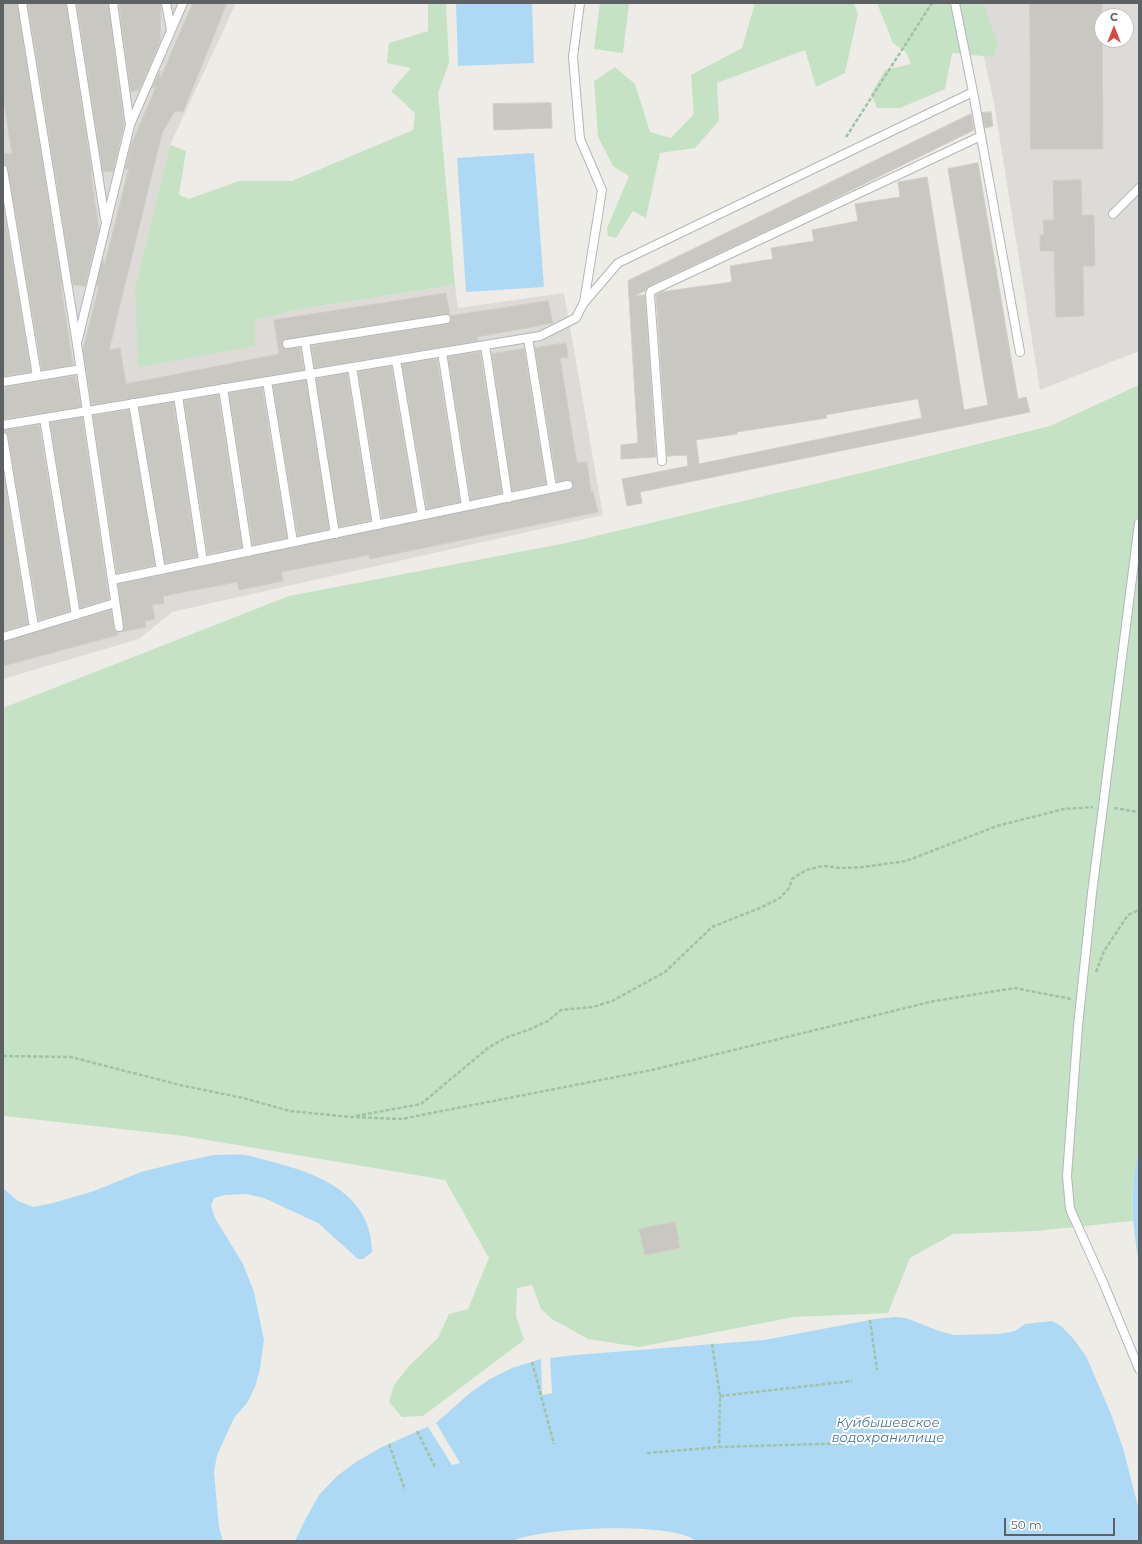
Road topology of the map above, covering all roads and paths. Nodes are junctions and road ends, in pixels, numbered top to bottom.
1 (22, 3) edge
2 (71, 3) edge
3 (113, 3) edge
4 (166, 3) edge
5 (182, 3) edge
6 (580, 3) edge
7 (932, 3) edge
8 (955, 3) edge
9 (171, 30) junction
10 (973, 92) junction
11 (130, 125) junction
12 (981, 136) junction
13 (846, 137) dead end
14 (3, 170) edge
15 (1139, 188) edge
16 (1113, 214) dead end
17 (106, 224) junction
18 (584, 304) junction
19 (446, 319) dead end
20 (528, 338) junction
21 (305, 341) junction
22 (77, 344) junction
23 (287, 344) dead end
24 (485, 345) junction
25 (442, 352) junction
26 (1020, 352) dead end
27 (396, 360) junction
28 (352, 367) junction
29 (81, 369) junction
30 (310, 374) junction
31 (37, 376) junction
32 (266, 381) junction
33 (3, 382) edge
34 (222, 388) junction
35 (178, 396) junction
36 (133, 403) junction
37 (87, 411) junction
38 (44, 418) junction
39 (3, 425) edge
40 (3, 437) edge
41 (662, 462) dead end
42 (568, 485) dead end
43 (552, 488) junction
44 (508, 498) junction
45 (466, 506) junction
46 (422, 515) junction
47 (1139, 523) edge
48 (377, 525) junction
49 (335, 534) junction
50 (293, 542) junction
51 (248, 552) junction
52 (203, 561) junction
53 (161, 570) junction
54 (112, 580) junction
55 (115, 603) junction
56 (76, 615) junction
57 (34, 627) junction
58 (118, 627) dead end
59 (3, 637) edge
60 (1103, 807) junction
61 (1139, 812) edge
62 (1139, 910) edge
63 (1096, 973) dead end
64 (1081, 1001) junction
65 (3, 1056) edge
66 (351, 1117) junction
67 (870, 1320) dead end
68 (712, 1344) dead end
69 (532, 1362) dead end
70 (1139, 1369) edge
71 (878, 1370) dead end
72 (852, 1381) dead end
73 (720, 1396) junction
74 (417, 1431) dead end
75 (885, 1442) dead end
76 (390, 1444) dead end
77 (554, 1444) dead end
78 (719, 1447) junction
79 (647, 1453) dead end
80 (435, 1467) dead end
81 (405, 1490) dead end

1 - 22 lane
2 - 17 lane
3 - 11 lane
4 - 9 lane
5 - 9 lane
6 - 18 lane
7 - 13 path
8 - 10 lane
9 - 11 lane
10 - 12 lane
10 - 18 lane
11 - 17 lane
12 - 26 lane
12 - 41 lane
14 - 31 lane
15 - 16 lane
17 - 22 lane
18 - 20 lane
19 - 21 lane
20 - 24 lane
20 - 43 lane
21 - 23 lane
21 - 30 lane
22 - 29 lane
24 - 25 lane
24 - 44 lane
25 - 27 lane
25 - 45 lane
27 - 28 lane
27 - 46 lane
28 - 30 lane
28 - 48 lane
29 - 31 lane
29 - 37 lane
30 - 32 lane
30 - 49 lane
31 - 33 lane
32 - 34 lane
32 - 50 lane
34 - 35 lane
34 - 51 lane
35 - 36 lane
35 - 52 lane
36 - 37 lane
36 - 53 lane
37 - 38 lane
37 - 54 lane
38 - 39 lane
38 - 56 lane
40 - 57 lane
42 - 43 lane
43 - 44 lane
44 - 45 lane
45 - 46 lane
46 - 48 lane
47 - 60 lane
48 - 49 lane
49 - 50 lane
50 - 51 lane
51 - 52 lane
52 - 53 lane
53 - 54 lane
54 - 55 lane
55 - 56 lane
55 - 58 lane
56 - 57 lane
57 - 59 lane
60 - 61 path
60 - 64 lane
60 - 66 path
62 - 63 path
64 - 66 path
64 - 70 lane
65 - 66 path
67 - 71 path
68 - 73 path
69 - 77 path
72 - 73 path
73 - 78 path
74 - 80 path
75 - 78 path
76 - 81 path
78 - 79 path

